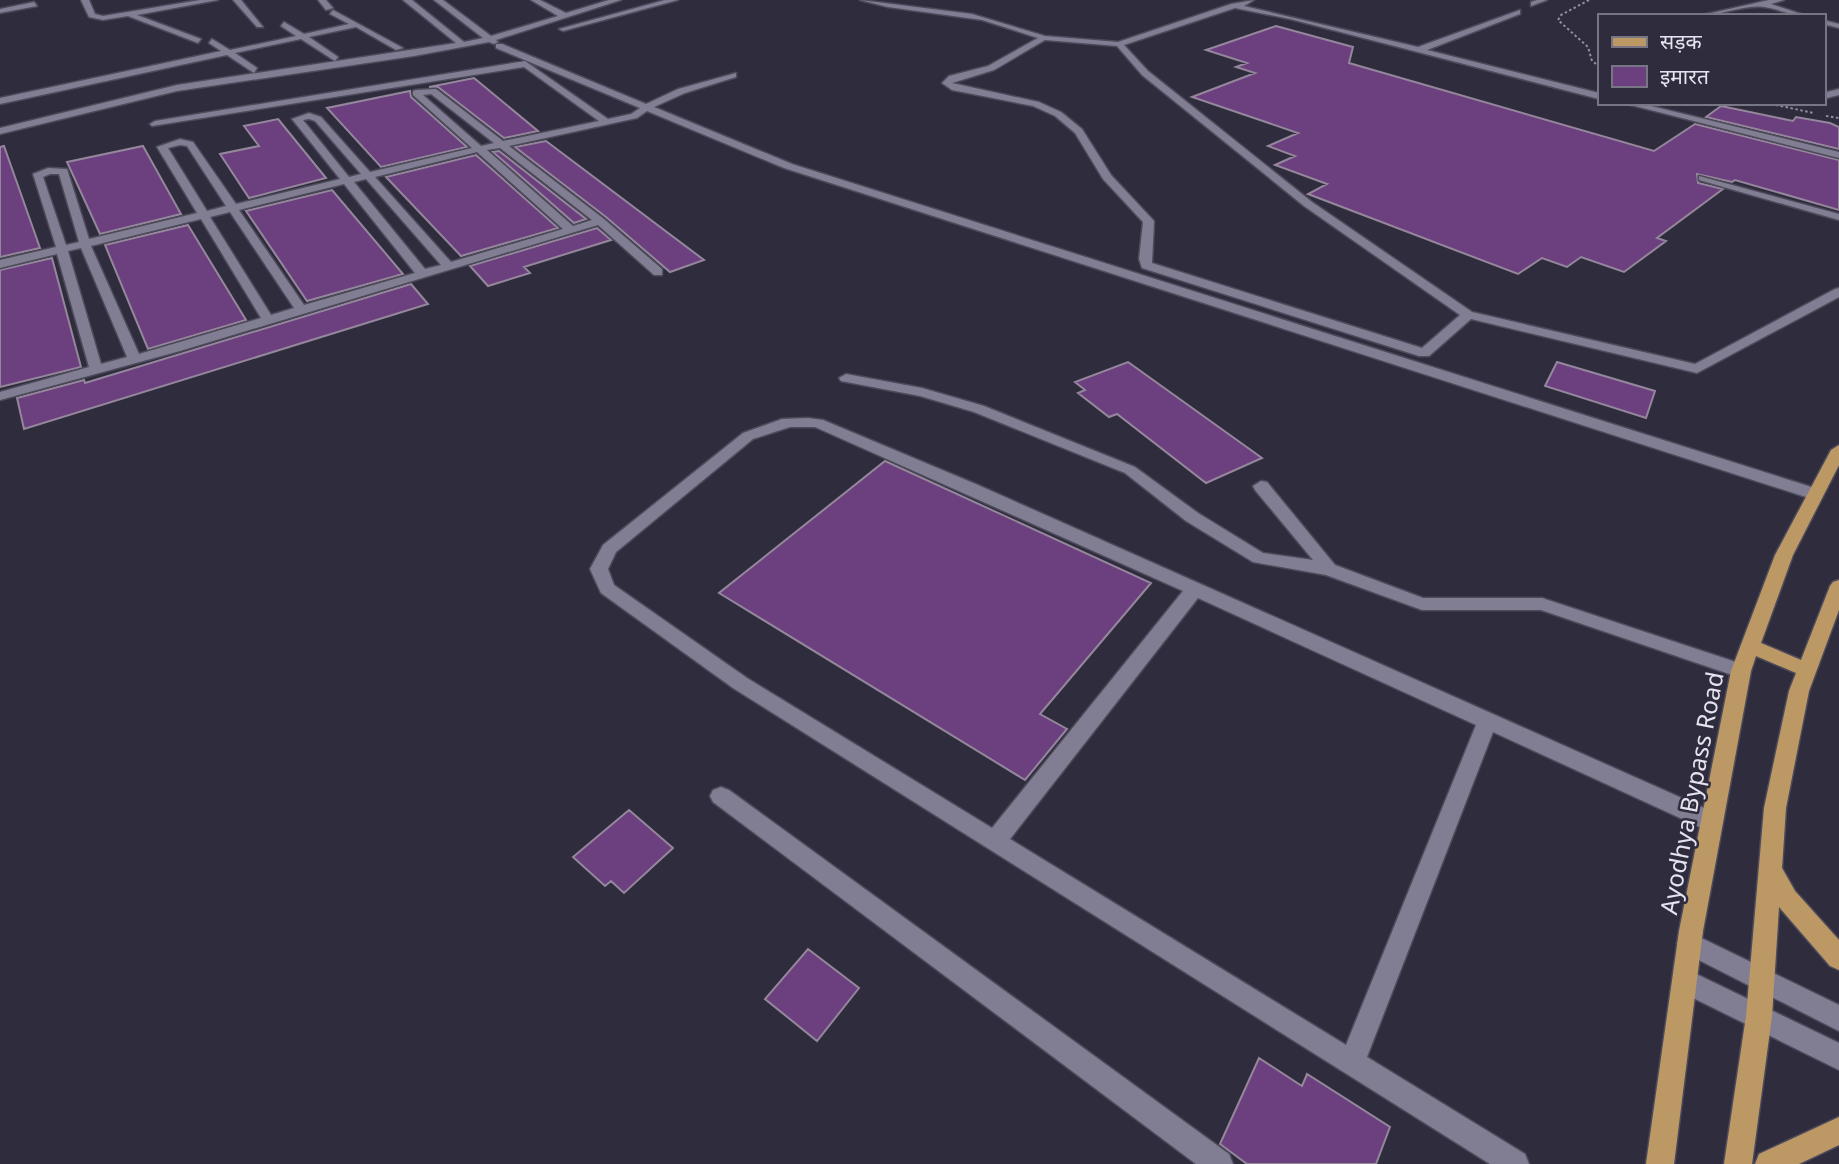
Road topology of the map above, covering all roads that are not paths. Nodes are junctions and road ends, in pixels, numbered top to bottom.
1 (29, 0) edge
2 (85, 0) edge
3 (214, 0) edge
4 (237, 0) edge
5 (321, 0) edge
6 (407, 0) edge
7 (438, 0) edge
8 (535, 0) edge
9 (617, 0) edge
10 (674, 0) edge
11 (864, 0) edge
12 (1250, 0) edge
13 (1543, 0) edge
14 (1780, 0) edge
15 (167, 4) edge
16 (1226, 4) junction
17 (1534, 4) dead end
18 (1763, 4) junction
19 (0, 10) edge
20 (1517, 12) dead end
21 (129, 14) junction
22 (1712, 14) edge
23 (1796, 14) edge
24 (173, 16) dead end
25 (565, 16) junction
26 (1290, 17) junction
27 (284, 24) dead end
28 (177, 25) dead end
29 (260, 25) dead end
30 (356, 25) junction
31 (556, 31) dead end
32 (180, 34) junction
33 (302, 37) junction
34 (1044, 38) junction
35 (198, 41) dead end
36 (212, 41) dead end
37 (516, 41) dead end
38 (494, 42) junction
39 (462, 44) junction
40 (1119, 44) junction
41 (399, 48) dead end
42 (1416, 51) junction
43 (228, 52) junction
44 (136, 58) dead end
45 (335, 59) dead end
46 (525, 64) junction
47 (152, 69) junction
48 (254, 70) dead end
49 (58, 74) dead end
50 (733, 75) dead end
51 (173, 84) dead end
52 (70, 86) junction
53 (79, 94) dead end
54 (1598, 96) edge
55 (0, 101) edge
56 (1635, 105) edge
57 (644, 108) junction
58 (607, 122) junction
59 (155, 124) dead end
60 (1, 125) edge
61 (501, 145) junction
62 (479, 149) junction
63 (1839, 155) edge
64 (369, 175) junction
65 (1703, 178) dead end
66 (345, 181) junction
67 (233, 208) junction
68 (203, 215) junction
69 (1839, 217) edge
70 (600, 221) junction
71 (571, 230) junction
72 (85, 244) junction
73 (62, 249) junction
74 (0, 264) edge
75 (449, 267) junction
76 (659, 272) dead end
77 (423, 275) junction
78 (1839, 292) edge
79 (301, 310) junction
80 (1468, 315) junction
81 (268, 320) junction
82 (134, 358) junction
83 (96, 369) junction
84 (846, 378) dead end
85 (0, 396) edge
86 (1837, 455) edge
87 (1261, 486) dead end
88 (1815, 494) junction
89 (1329, 569) junction
90 (1839, 586) edge
91 (1195, 589) junction
92 (1750, 646) junction
93 (1807, 670) junction
94 (1741, 671) junction
95 (1487, 721) junction
96 (721, 796) dead end
97 (1712, 822) junction
98 (995, 841) junction
99 (1772, 872) junction
100 (1689, 943) junction
101 (1839, 958) edge
102 (1760, 979) junction
103 (1686, 981) junction
104 (1759, 1016) junction
105 (1839, 1018) edge
106 (1839, 1057) edge
107 (1352, 1062) junction
108 (1839, 1131) edge
109 (1219, 1164) edge
110 (1516, 1164) edge
111 (1660, 1164) edge
112 (1738, 1164) edge
113 (1769, 1164) edge

1 - 19 street
2 - 21 street
3 - 15 street
4 - 29 street
5 - 30 street
6 - 39 street
7 - 38 street
8 - 25 street
9 - 25 street
10 - 31 street
11 - 34 street
12 - 16 street
12 - 26 street
13 - 17 street
14 - 18 street
15 - 21 street
15 - 24 street
16 - 26 street
16 - 40 street
18 - 22 street
18 - 23 street
20 - 42 street
21 - 32 street
25 - 38 street
26 - 42 street
27 - 33 street
28 - 32 street
30 - 33 street
30 - 41 street
32 - 35 street
33 - 43 street
33 - 45 street
34 - 40 street
34 - 80 street
36 - 43 street
37 - 38 street
38 - 39 street
38 - 46 street
38 - 57 street
39 - 60 street
40 - 80 street
42 - 54 street
43 - 47 street
43 - 48 street
44 - 47 street
46 - 58 street
46 - 59 street
47 - 51 street
47 - 52 street
49 - 52 street
50 - 57 street
52 - 53 street
52 - 55 street
56 - 63 street
57 - 58 street
57 - 88 street
58 - 61 street
61 - 62 street
61 - 62 street
61 - 70 street
62 - 64 street
62 - 71 street
64 - 66 street
64 - 66 street
64 - 75 street
65 - 69 street
66 - 67 street
66 - 77 street
67 - 68 street
67 - 68 street
67 - 79 street
68 - 72 street
68 - 81 street
70 - 71 street
70 - 76 street
71 - 75 street
72 - 73 street
72 - 73 street
72 - 82 street
73 - 74 street
73 - 83 street
75 - 77 street
77 - 79 street
78 - 80 street
79 - 81 street
81 - 82 street
82 - 83 street
83 - 85 street
84 - 89 street
86 - 88 main road, Ayodhya Bypass Road
87 - 89 street
88 - 92 main road, Ayodhya Bypass Road
89 - 94 street
90 - 93 main road
91 - 95 street
91 - 98 street
91 - 98 street
92 - 93 main road
92 - 94 main road, Ayodhya Bypass Road
93 - 99 main road
94 - 97 main road, Ayodhya Bypass Road
95 - 97 street
95 - 107 street
96 - 109 street
97 - 100 main road, Ayodhya Bypass Road
98 - 107 street
99 - 101 main road
99 - 102 main road
100 - 102 street
100 - 103 main road, Ayodhya Bypass Road
102 - 104 main road
102 - 105 street
103 - 104 street
103 - 111 main road, Ayodhya Bypass Road
104 - 106 street
104 - 112 main road
107 - 110 street
108 - 113 main road

